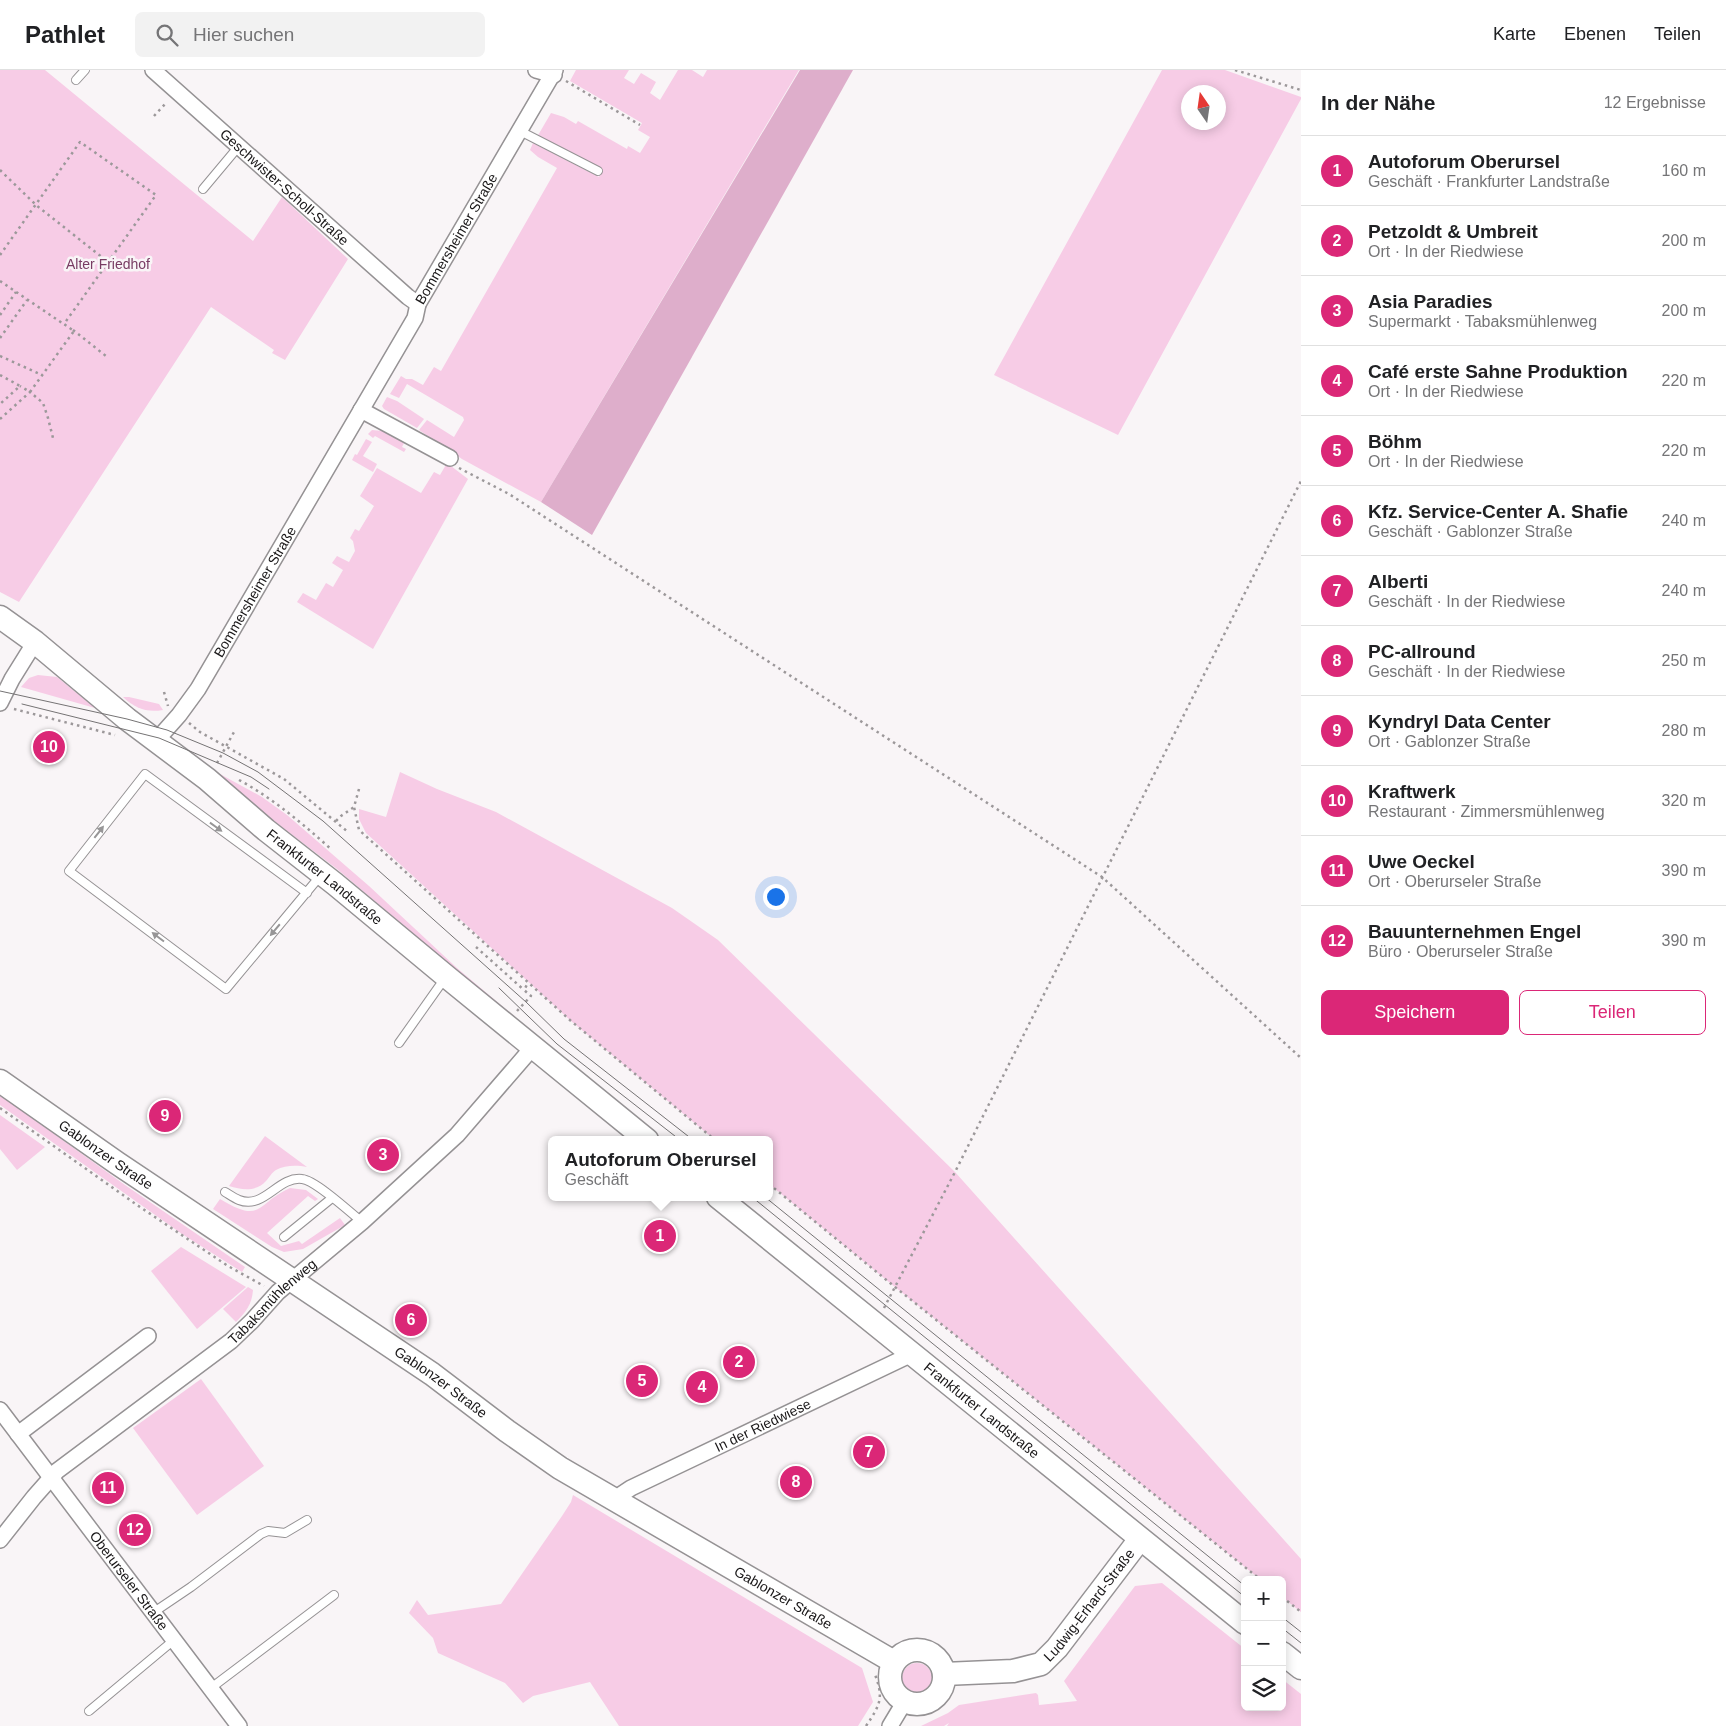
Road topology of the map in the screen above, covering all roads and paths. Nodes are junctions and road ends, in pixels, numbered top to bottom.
1 (85, 70) edge
2 (153, 70) edge
3 (536, 70) edge
4 (1235, 70) edge
5 (554, 72) edge
6 (76, 80) dead end
7 (1301, 90) edge
8 (177, 91) junction
9 (154, 116) dead end
10 (640, 125) dead end
11 (520, 131) junction
12 (238, 146) junction
13 (0, 170) edge
14 (598, 171) dead end
15 (203, 189) dead end
16 (36, 205) junction
17 (0, 255) edge
18 (108, 262) junction
19 (0, 281) edge
20 (16, 292) junction
21 (27, 300) junction
22 (418, 304) junction
23 (0, 315) edge
24 (74, 331) junction
25 (0, 338) edge
26 (0, 356) edge
27 (106, 356) dead end
28 (42, 375) junction
29 (0, 376) edge
30 (20, 386) junction
31 (30, 392) junction
32 (0, 404) edge
33 (361, 410) junction
34 (0, 419) edge
35 (53, 438) dead end
36 (450, 458) joint
37 (1301, 481) edge
38 (0, 618) edge
39 (35, 642) junction
40 (4, 705) edge
41 (179, 715) junction
42 (123, 737) dead end
43 (156, 742) junction
44 (232, 777) dead end
45 (359, 789) dead end
46 (354, 807) junction
47 (336, 821) junction
48 (348, 832) dead end
49 (332, 850) dead end
50 (323, 874) junction
51 (1102, 878) junction
52 (307, 893) junction
53 (476, 947) dead end
54 (447, 977) junction
55 (528, 984) junction
56 (524, 990) junction
57 (511, 1029) junction
58 (399, 1043) dead end
59 (533, 1047) junction
60 (1301, 1058) edge
61 (0, 1081) edge
62 (642, 1136) edge
63 (710, 1136) edge
64 (773, 1187) edge
65 (225, 1192) dead end
66 (332, 1198) junction
67 (723, 1201) edge
68 (362, 1222) junction
69 (284, 1237) dead end
70 (291, 1281) junction
71 (895, 1287) junction
72 (875, 1324) junction
73 (148, 1336) dead end
74 (912, 1354) junction
75 (0, 1410) edge
76 (18, 1434) junction
77 (52, 1478) junction
78 (616, 1501) junction
79 (307, 1520) dead end
80 (1140, 1539) junction
81 (0, 1540) edge
82 (1256, 1576) edge
83 (334, 1595) dead end
84 (1286, 1600) edge
85 (154, 1612) junction
86 (1301, 1612) edge
87 (1242, 1621) edge
88 (174, 1640) junction
89 (1286, 1656) edge
90 (894, 1662) junction
91 (870, 1668) dead end
92 (1301, 1668) edge
93 (944, 1674) junction
94 (210, 1688) junction
95 (905, 1701) junction
96 (89, 1710) dead end
97 (239, 1726) edge
98 (866, 1726) edge
99 (890, 1726) edge

1 - 6 lane
2 - 8 street, Geschwister-Scholl-Straße
3 - 5 street
4 - 7 path
5 - 10 path
5 - 11 street, Bommersheimer Straße
8 - 9 path
8 - 12 street, Geschwister-Scholl-Straße
11 - 14 lane
11 - 22 street, Bommersheimer Straße
12 - 15 lane
12 - 22 street, Geschwister-Scholl-Straße
13 - 16 path
16 - 17 path
16 - 18 path
16 - 18 path
18 - 24 path
19 - 20 path
20 - 21 path
20 - 23 path
21 - 24 path
21 - 25 path
22 - 33 street, Bommersheimer Straße
24 - 27 path
24 - 28 path
26 - 28 path
28 - 31 path
29 - 30 path
30 - 31 path
30 - 32 path
31 - 34 path
31 - 35 path
33 - 36 street
33 - 41 street, Bommersheimer Straße
36 - 51 path
37 - 51 path
38 - 39 main road, Frankfurter Landstraße
39 - 40 street
39 - 43 main road, Frankfurter Landstraße
40 - 42 path
41 - 43 street, Bommersheimer Straße
41 - 47 path
43 - 50 main road, Frankfurter Landstraße
44 - 49 path
45 - 46 path
46 - 47 path
46 - 55 path
47 - 48 path
50 - 52 lane
50 - 54 main road, Frankfurter Landstraße
51 - 60 path
51 - 71 path
52 -> 52 lane
53 - 56 path
54 - 57 main road, Frankfurter Landstraße
54 - 58 lane
55 - 56 path
55 - 63 path
56 - 57 path
57 - 59 main road, Frankfurter Landstraße
59 - 62 main road, Frankfurter Landstraße
59 - 68 street, Tabaksmühlenweg
61 - 70 main road, Gablonzer Straße
64 - 71 path
65 - 66 lane
66 - 68 lane
66 - 69 lane
67 - 72 main road, Frankfurter Landstraße
68 - 70 street, Tabaksmühlenweg
70 - 77 street, Tabaksmühlenweg
70 - 78 main road, Gablonzer Straße
71 - 72 path
71 - 82 path
72 - 74 main road, Frankfurter Landstraße
73 - 76 street
74 - 78 street, In der Riedwiese
74 - 80 main road, Frankfurter Landstraße
75 - 76 street, Oberurseler Straße
76 - 77 street, Oberurseler Straße
77 - 81 street, Tabaksmühlenweg
77 - 85 street, Oberurseler Straße
78 - 90 main road, Gablonzer Straße
79 - 85 lane
80 - 87 main road, Frankfurter Landstraße
80 - 93 main road, Ludwig-Erhard-Straße
83 - 94 lane
84 - 86 path
85 - 88 street, Oberurseler Straße
88 - 94 street, Oberurseler Straße
88 - 96 lane
89 - 92 main road
90 - 93 main road
90 - 95 main road
91 - 98 path
93 - 95 main road
94 - 97 street, Oberurseler Straße
95 - 99 street

